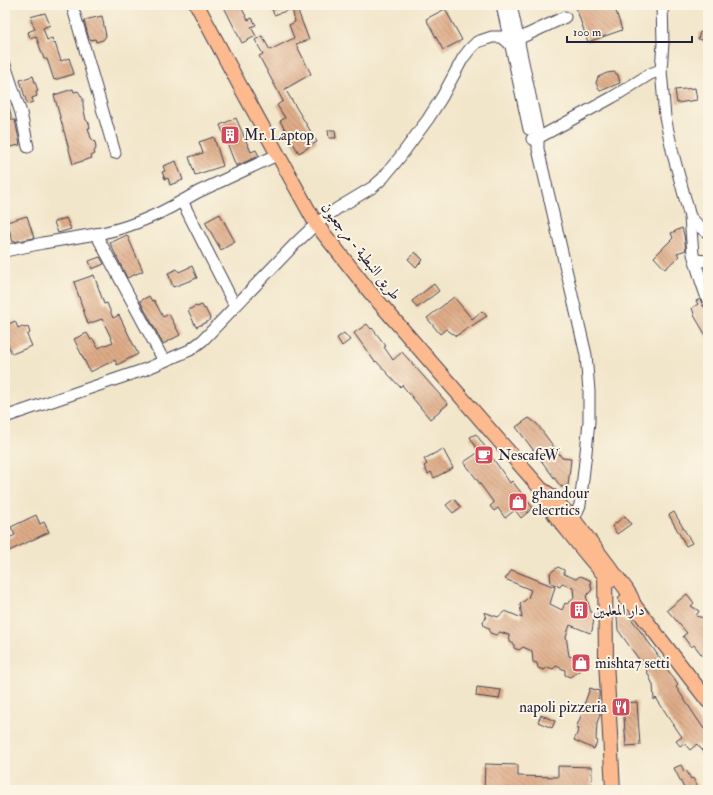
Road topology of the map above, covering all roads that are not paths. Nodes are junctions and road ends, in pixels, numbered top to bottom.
1 (72, 5) edge
2 (197, 5) edge
3 (502, 5) edge
4 (511, 5) edge
5 (662, 5) edge
6 (565, 17) dead end
7 (512, 36) junction
8 (5, 65) edge
9 (661, 70) junction
10 (536, 142) junction
11 (28, 147) dead end
12 (116, 153) dead end
13 (277, 155) junction
14 (182, 201) junction
15 (690, 217) junction
16 (316, 224) junction
17 (707, 231) edge
18 (96, 234) junction
19 (5, 251) edge
20 (695, 260) junction
21 (708, 261) edge
22 (708, 301) edge
23 (235, 306) junction
24 (164, 361) junction
25 (5, 417) edge
26 (570, 525) junction
27 (603, 566) junction
28 (708, 701) edge
29 (613, 790) edge

1 - 12 street
2 - 13 main road, طريق النبطية - مرجعيون
3 - 7 street
4 - 7 street
5 - 9 street
6 - 7 street
7 - 10 street
7 - 16 street
8 - 11 street
9 - 10 street
9 - 15 street
10 - 26 street
13 - 14 street
13 - 16 main road, طريق النبطية - مرجعيون
14 - 18 street
14 - 23 street
15 - 17 street
15 - 20 street
16 - 23 street
16 - 26 main road, طريق النبطية - مرجعيون
18 - 19 street
18 - 24 street
20 - 21 street
20 - 22 street
23 - 24 street
24 - 25 street
26 - 27 main road, طريق النبطية - مرجعيون
27 - 28 main road, طريق النبطية - مرجعيون
27 - 29 main road

